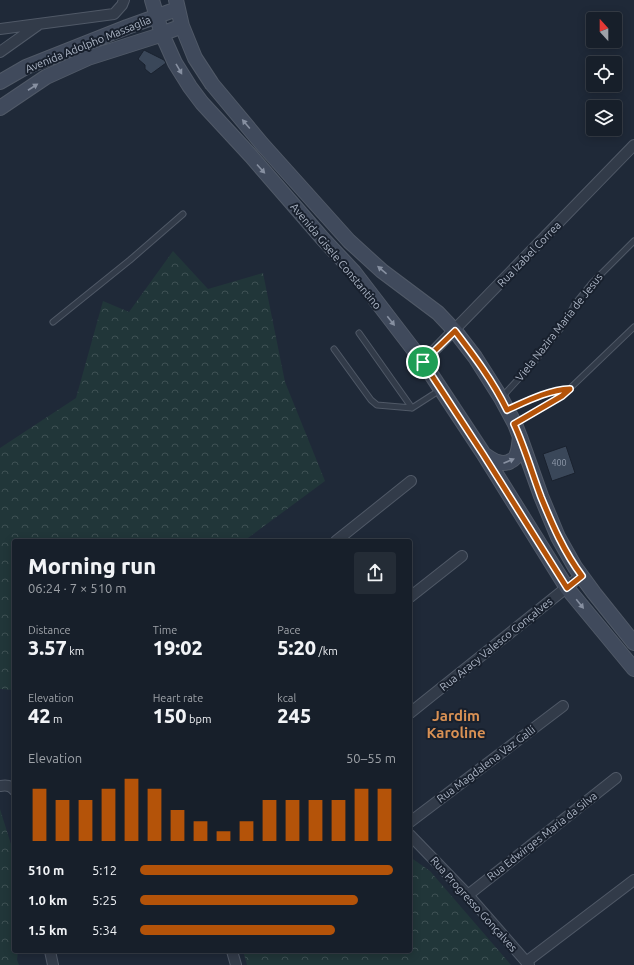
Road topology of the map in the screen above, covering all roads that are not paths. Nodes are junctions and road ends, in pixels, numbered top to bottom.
1 (124, 0) edge
2 (145, 0) edge
3 (152, 0) edge
4 (177, 4) edge
5 (156, 16) junction
6 (40, 24) junction
7 (182, 26) junction
8 (127, 27) junction
9 (0, 30) edge
10 (162, 34) junction
11 (0, 52) edge
12 (0, 82) edge
13 (0, 108) edge
14 (634, 145) edge
15 (183, 214) dead end
16 (634, 240) edge
17 (53, 322) dead end
18 (634, 327) edge
19 (455, 331) junction
20 (360, 333) dead end
21 (334, 349) dead end
22 (423, 362) junction
23 (570, 389) junction
24 (441, 390) junction
25 (504, 404) junction
26 (412, 408) junction
27 (517, 431) junction
28 (483, 454) junction
29 (412, 480) dead end
30 (338, 539) edge
31 (462, 556) dead end
32 (582, 576) junction
33 (567, 588) junction
34 (412, 595) edge
35 (634, 643) edge
36 (634, 670) edge
37 (563, 706) dead end
38 (412, 711) edge
39 (616, 778) dead end
40 (0, 786) edge
41 (12, 787) edge
42 (412, 820) edge
43 (412, 837) edge
44 (634, 880) edge
45 (468, 895) junction
46 (50, 953) edge
47 (233, 953) edge
48 (528, 963) edge
49 (53, 965) edge
50 (236, 965) edge

1 - 6 street
2 - 8 main road
3 - 5 main road, Avenida Gisele Constantino
4 - 5 main road, Avenida Adolpho Massaglia
4 - 7 main road, Avenida Gisele Constantino
5 - 8 main road, Avenida Adolpho Massaglia
5 - 10 main road, Avenida Gisele Constantino
6 - 9 street
6 - 11 street
7 - 10 main road, Avenida Adolpho Massaglia
19 -> 7 main road, Avenida Gisele Constantino
8 - 12 main road, Avenida Adolpho Massaglia
13 -> 10 main road, Avenida Adolpho Massaglia
10 -> 22 main road, Avenida Gisele Constantino
14 - 19 street, Rua Izabel Correa
15 - 17 lane
16 - 25 lane, Viela Nazira Maria de Jesus
18 - 23 lane
19 - 22 street, Rua Izabel Correa
19 - 25 main road, Avenida Gisele Constantino
20 - 26 lane
21 - 26 lane
22 - 24 main road, Avenida Gisele Constantino
23 - 25 lane
23 - 27 lane
24 - 26 lane
24 - 28 main road, Avenida Gisele Constantino
25 - 27 main road, Avenida Gisele Constantino
28 -> 27 main road
27 - 32 main road, Avenida Gisele Constantino
28 - 33 main road, Avenida Gisele Constantino
29 - 30 street
31 - 34 street
32 - 33 street, Rua Aracy Valesco Gonçalves
32 - 35 main road, Avenida Gisele Constantino
33 -> 36 main road, Avenida Gisele Constantino
33 - 38 street, Rua Aracy Valesco Gonçalves
37 - 42 street, Rua Magdalena Vaz Galli
39 - 45 street, Rua Edwirges Maria da Silva
40 - 41 street
43 - 45 street, Rua Progresso Gonçalves
44 - 48 street, Rua Progresso Gonçalves
45 - 48 street, Rua Progresso Gonçalves
46 - 49 street
47 - 50 street

